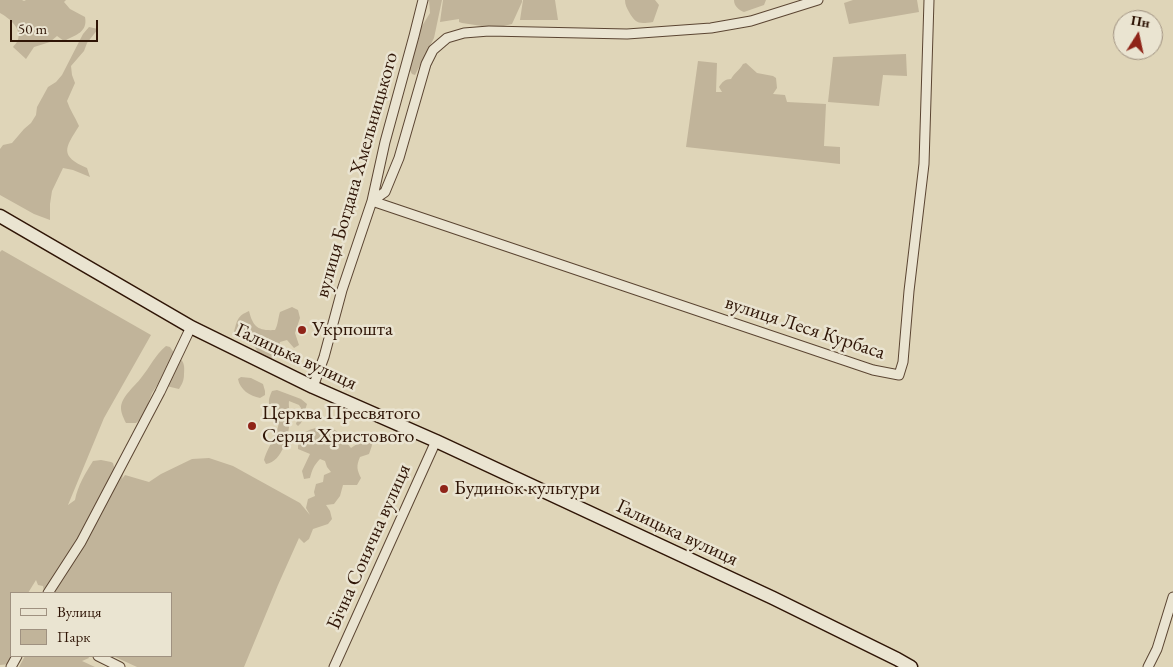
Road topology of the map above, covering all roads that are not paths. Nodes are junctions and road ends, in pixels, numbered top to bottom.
1 (422, 0) edge
2 (818, 0) edge
3 (929, 0) edge
4 (372, 200) junction
5 (0, 216) edge
6 (191, 327) junction
7 (313, 386) junction
8 (436, 441) junction
9 (49, 592) edge
10 (1173, 597) edge
11 (100, 657) edge
12 (120, 667) edge
13 (334, 667) edge
14 (911, 667) edge
15 (1148, 667) edge

1 - 4 street, вулиця Богдана Хмельницького
2 - 4 street
3 - 4 street, вулиця Леся Курбаса
4 - 7 street, вулиця Богдана Хмельницького
5 - 6 street, Галицька вулиця
6 - 7 street, Галицька вулиця
6 - 9 street
7 - 8 street, Галицька вулиця
8 - 13 street, Бічна Сонячна вулиця
8 - 14 street, Галицька вулиця
10 - 15 street
11 - 12 street

